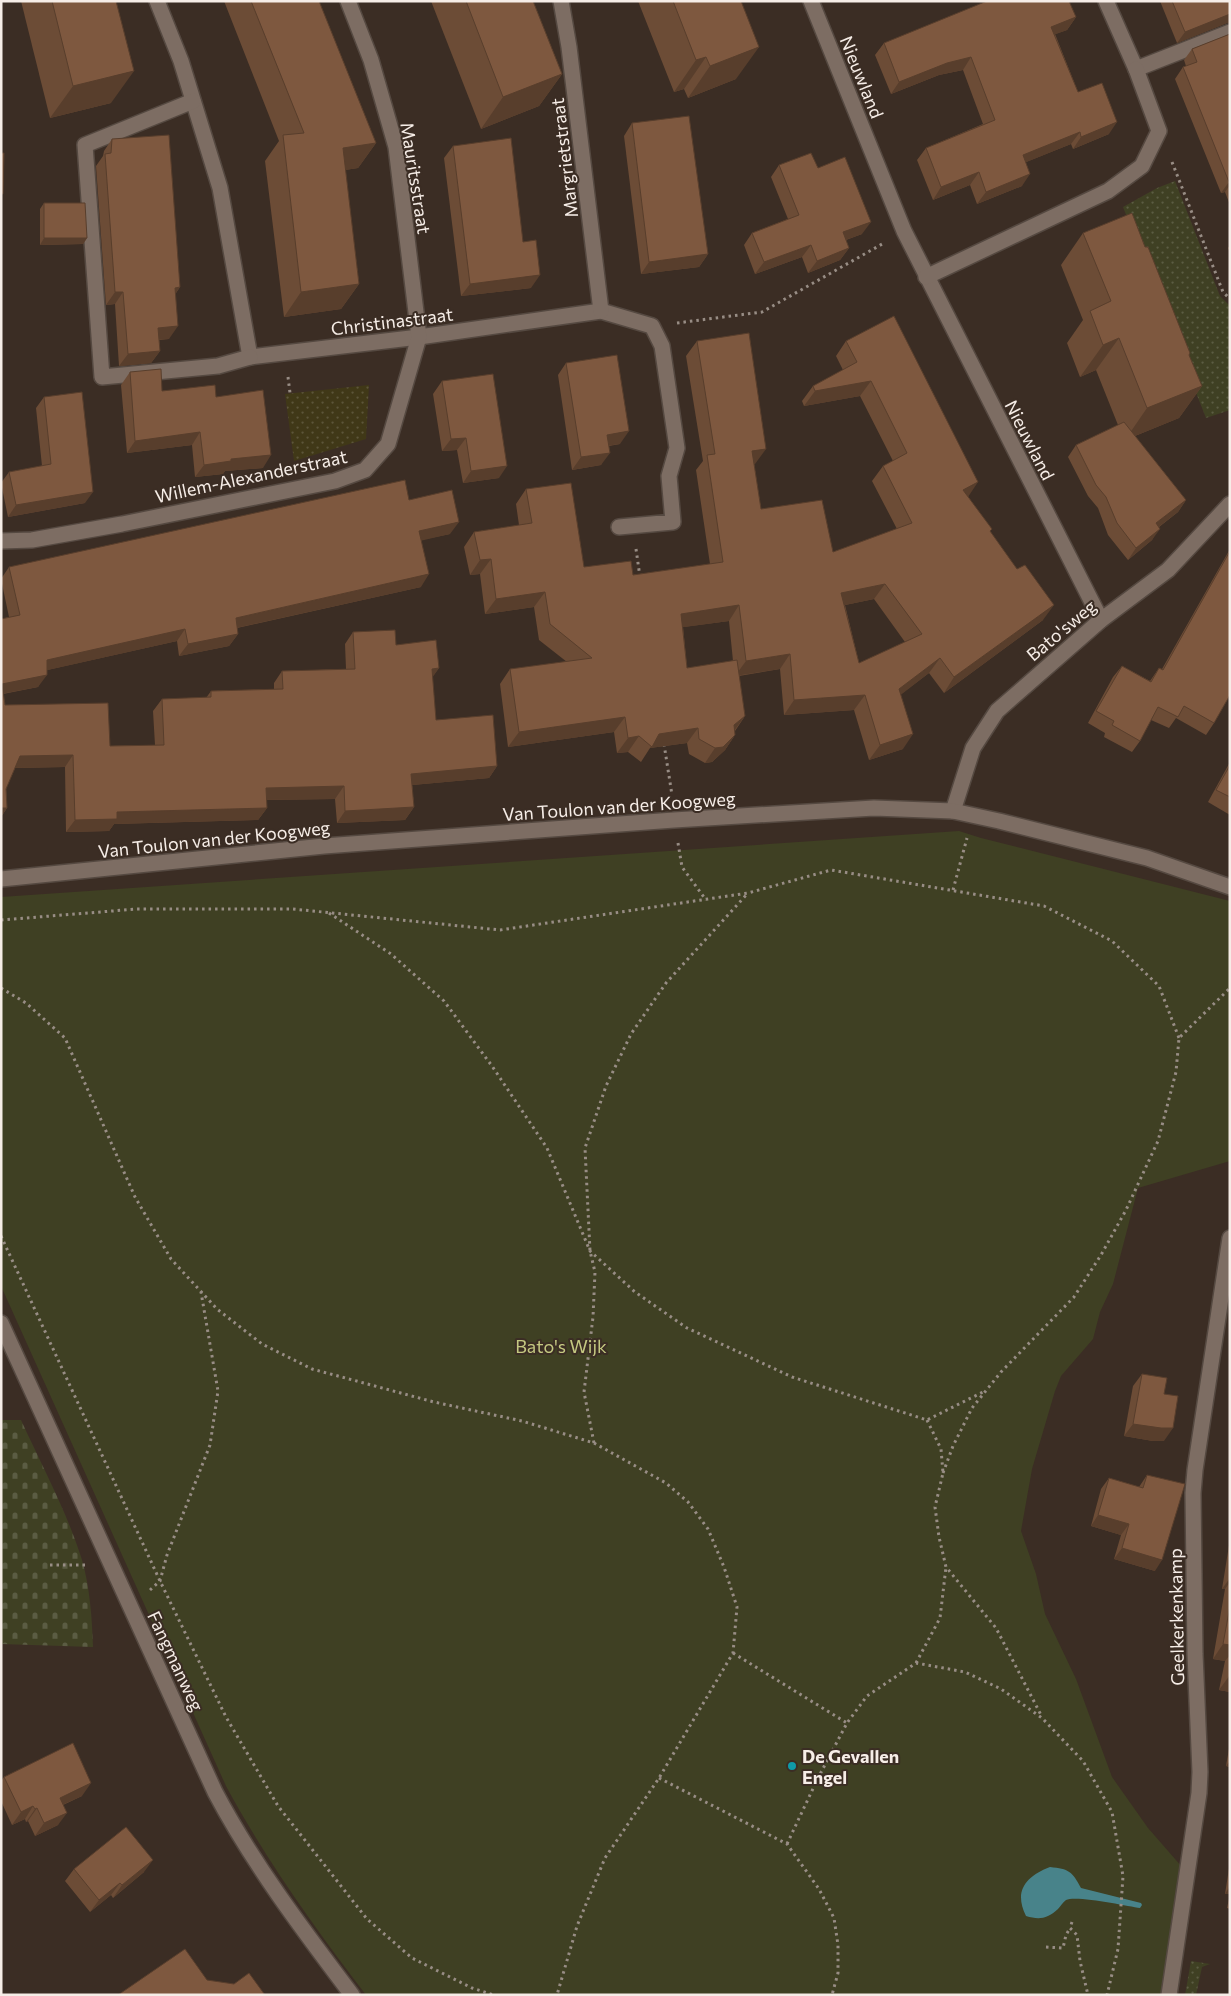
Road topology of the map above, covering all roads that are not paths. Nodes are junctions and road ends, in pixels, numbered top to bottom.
1 (157, 1) edge
2 (348, 1) edge
3 (561, 1) edge
4 (811, 1) edge
5 (1106, 1) edge
6 (1230, 32) edge
7 (1136, 69) junction
8 (193, 101) junction
9 (926, 277) junction
10 (601, 311) junction
11 (419, 337) junction
12 (250, 358) junction
13 (1230, 504) edge
14 (626, 527) road end
15 (1, 541) edge
16 (1101, 620) junction
17 (953, 811) junction
18 (1, 879) edge
19 (1230, 887) edge
20 (1230, 1238) edge
21 (1, 1323) edge
22 (352, 1995) edge
23 (1169, 1995) edge

1 - 8 street
2 - 11 street, Mauritsstraat
3 - 10 street, Margrietstraat
4 - 9 street, Nieuwland
5 - 7 street
6 - 7 street
7 - 9 street
8 - 12 street
8 - 12 street, Christinastraat
9 - 16 street, Nieuwland
10 - 11 street, Christinastraat
10 - 14 street, Christinastraat
11 - 12 street, Christinastraat
11 - 15 street, Willem-Alexanderstraat
13 - 16 street, Bato'sweg
16 - 17 street, Bato'sweg
17 - 18 street, Van Toulon van der Koogweg
17 - 19 street, Van Toulon van der Koogweg
20 - 23 street, Geelkerkenkamp
21 - 22 street, Fangmanweg

